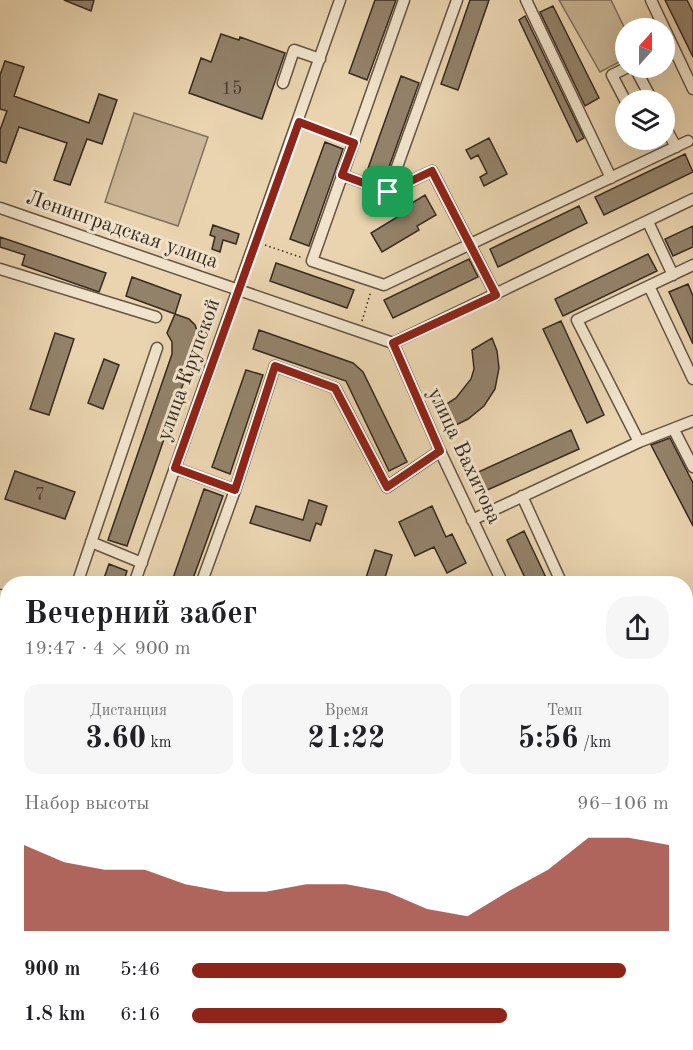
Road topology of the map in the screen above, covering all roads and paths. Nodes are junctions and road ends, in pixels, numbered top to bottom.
1 (340, 0) edge
2 (404, 0) edge
3 (458, 0) edge
4 (526, 0) edge
5 (651, 0) edge
6 (320, 59) junction
7 (615, 74) edge
8 (283, 82) dead end
9 (693, 88) edge
10 (620, 90) edge
11 (299, 122) junction
12 (354, 143) junction
13 (691, 144) edge
14 (676, 147) joint
15 (342, 175) junction
16 (611, 178) junction
17 (388, 192) junction
18 (693, 200) edge
19 (0, 208) edge
20 (648, 222) junction
21 (256, 242) junction
22 (471, 243) junction
23 (312, 261) junction
24 (693, 265) edge
25 (5, 271) edge
26 (673, 275) junction
27 (0, 278) edge
28 (374, 282) junction
29 (649, 286) junction
30 (238, 290) junction
31 (496, 295) junction
32 (156, 317) dead end
33 (359, 332) junction
34 (393, 343) junction
35 (157, 348) dead end
36 (693, 379) edge
37 (693, 421) edge
38 (674, 430) junction
39 (639, 442) junction
40 (440, 451) junction
41 (693, 467) edge
42 (175, 468) junction
43 (235, 490) junction
44 (522, 496) junction
45 (472, 520) junction
46 (91, 542) junction
47 (142, 563) junction
48 (80, 576) edge
49 (138, 576) edge
50 (204, 576) edge
51 (499, 576) edge
52 (558, 576) edge

1 - 6 street, улица Крупской
2 - 12 street
3 - 17 street
4 - 16 street
5 - 9 street
6 - 8 street
6 - 11 street, улица Крупской
7 - 10 street
11 - 12 path
11 - 21 street, улица Крупской
12 - 15 street
13 - 14 street
14 - 16 street
15 - 17 street
15 - 23 street
16 - 22 street
17 - 22 street
18 - 20 street
19 - 30 street, Ленинградская улица
20 - 26 street
20 - 31 street
21 - 23 path
21 - 30 street, улица Крупской
22 - 28 street
22 - 31 street
23 - 28 street
24 - 26 street
25 - 27 street
25 - 32 street
26 - 29 street
28 - 33 path
29 - 36 street
29 - 39 street
30 - 33 street, Ленинградская улица
30 - 42 street, улица Крупской
31 - 34 street
33 - 34 street, Ленинградская улица
34 - 40 street, улица Вахитова
35 - 46 street
37 - 38 street
38 - 39 street
38 - 41 street
39 - 44 street
40 - 43 street
40 - 45 street, улица Вахитова
42 - 43 street
42 - 47 street, улица Крупской
43 - 50 street
44 - 45 street
44 - 52 street
45 - 51 street, улица Вахитова
46 - 47 street
46 - 48 street
47 - 49 street, улица Крупской

